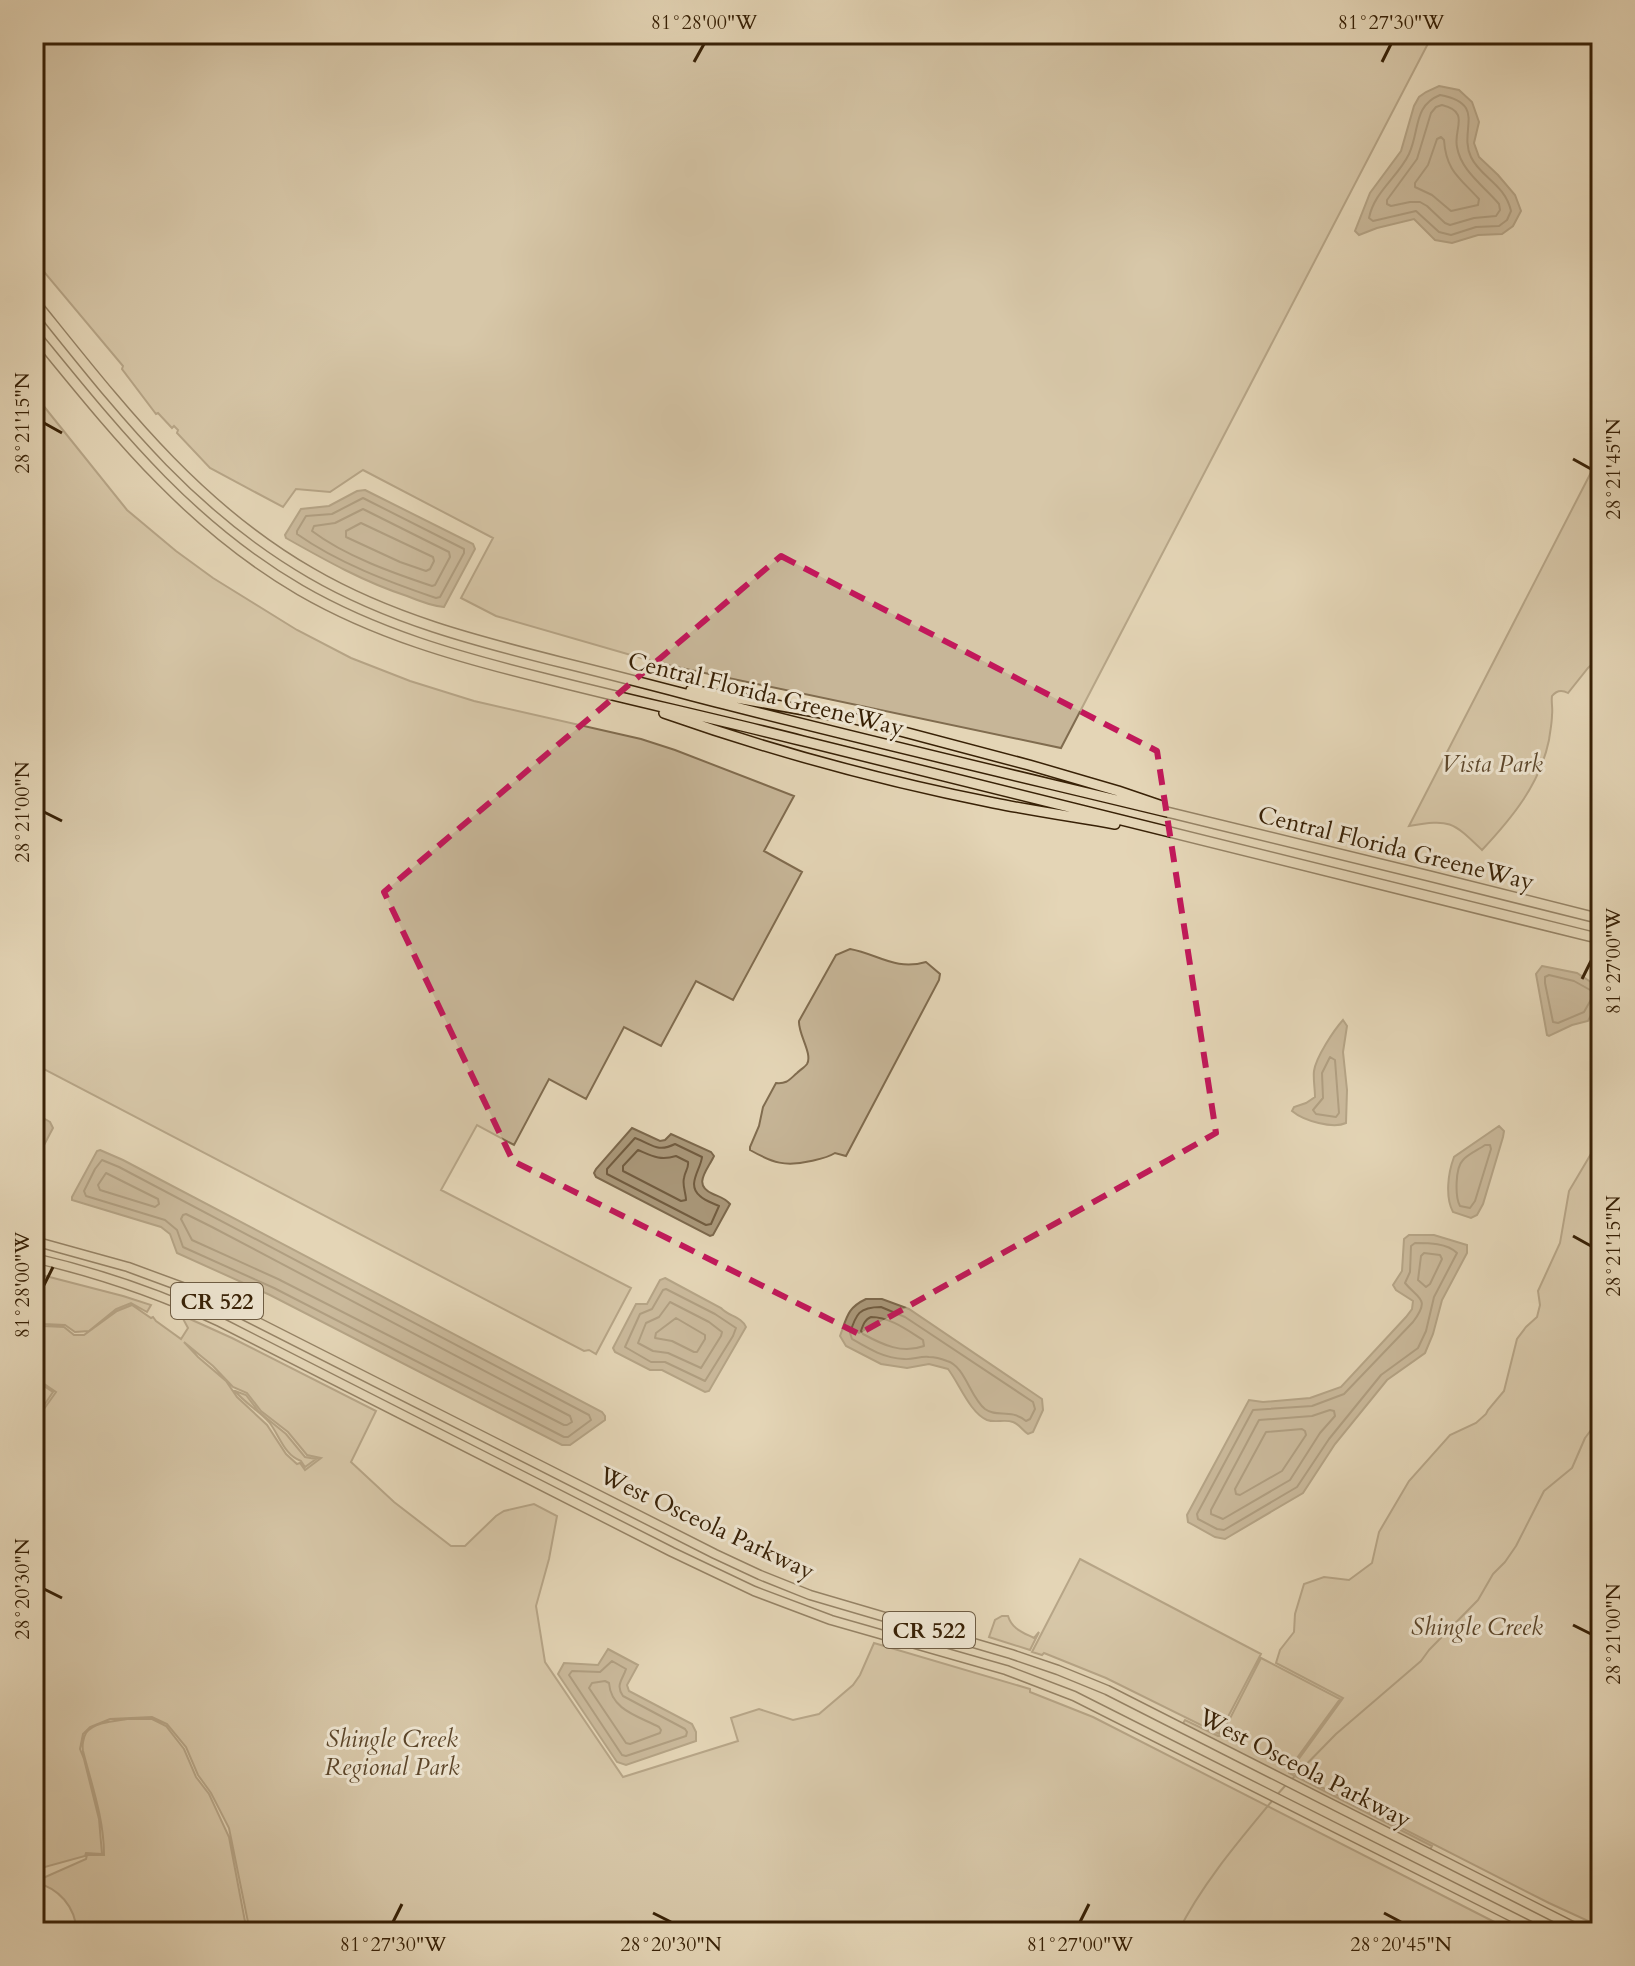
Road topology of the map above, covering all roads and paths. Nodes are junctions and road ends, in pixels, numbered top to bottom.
1 (34, 301) edge
2 (34, 333) edge
3 (605, 674) junction
4 (615, 696) junction
5 (1214, 824) junction
6 (1183, 836) junction
7 (1601, 919) edge
8 (1601, 939) edge
9 (34, 1241) edge
10 (34, 1258) edge
11 (1542, 1932) edge
12 (1584, 1932) edge

1 - 3 highway, Central Florida GreeneWay
2 - 4 highway, Central Florida GreeneWay
3 - 5 highway, Central Florida GreeneWay
3 - 5 highway
4 - 6 highway, Central Florida GreeneWay
4 - 6 highway
5 - 7 highway, Central Florida GreeneWay
6 - 8 highway, Central Florida GreeneWay
9 - 12 main road, West Osceola Parkway / CR 522
10 - 11 main road, West Osceola Parkway / CR 522

